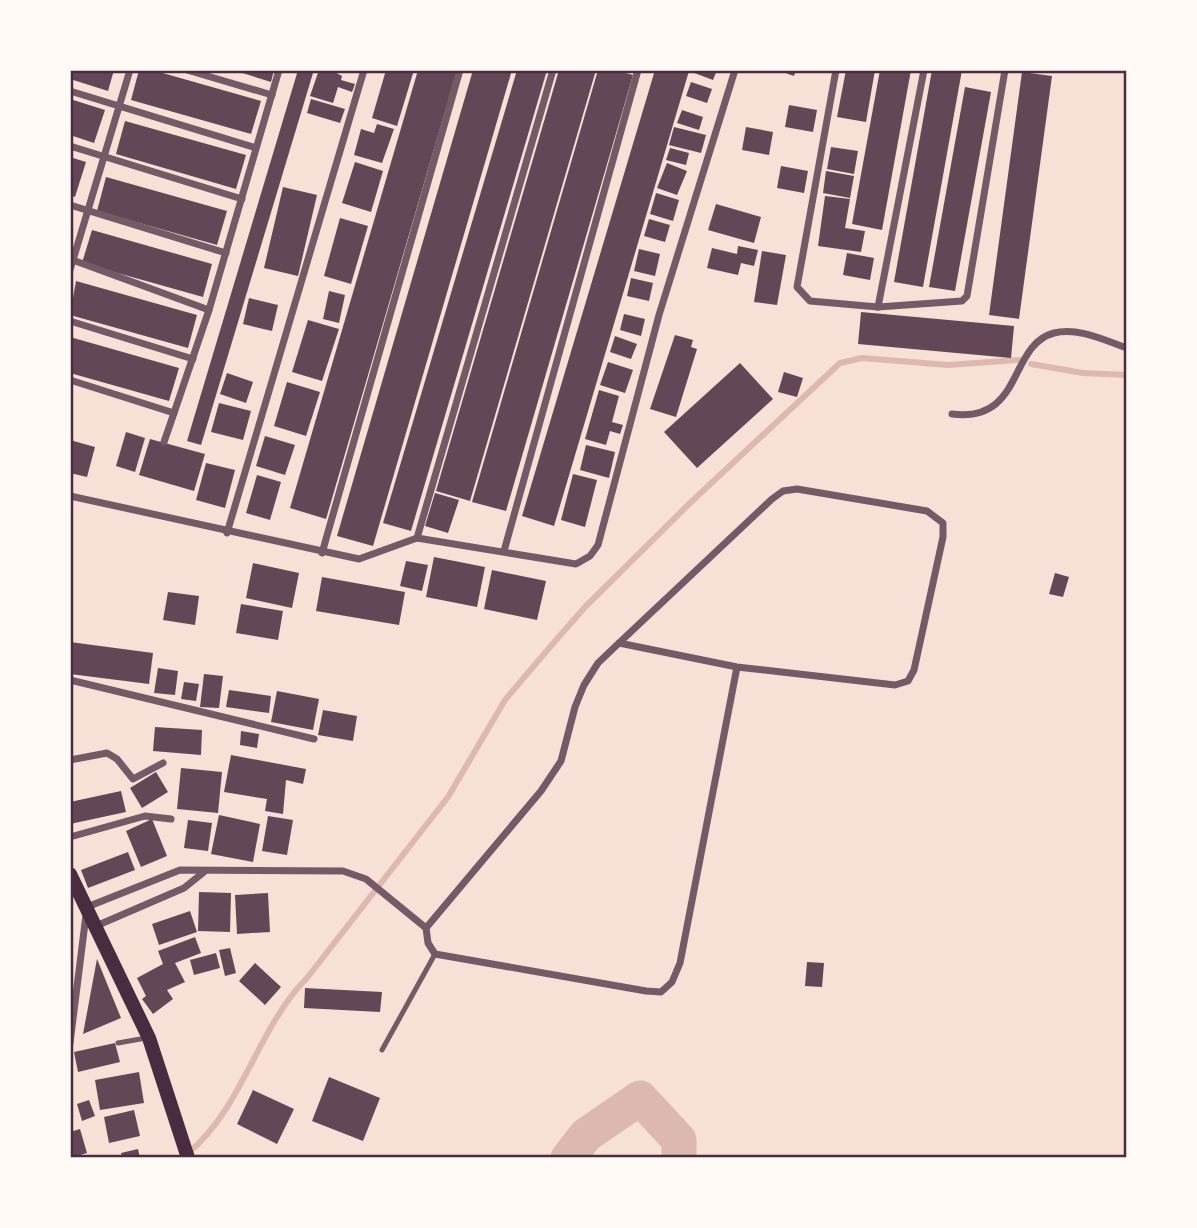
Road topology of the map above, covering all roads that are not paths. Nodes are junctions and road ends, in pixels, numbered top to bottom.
1 (130, 70) edge
2 (187, 70) edge
3 (279, 70) edge
4 (364, 70) edge
5 (460, 70) edge
6 (553, 70) edge
7 (638, 70) edge
8 (735, 70) edge
9 (836, 70) edge
10 (923, 70) edge
11 (1005, 70) edge
12 (70, 91) edge
13 (272, 95) junction
14 (120, 106) junction
15 (70, 146) edge
16 (256, 148) junction
17 (104, 155) junction
18 (242, 199) junction
19 (70, 205) edge
20 (89, 211) junction
21 (226, 253) junction
22 (71, 260) edge
23 (70, 270) edge
24 (878, 307) junction
25 (209, 310) junction
26 (70, 321) edge
27 (1127, 348) edge
28 (193, 359) junction
29 (70, 380) edge
30 (174, 414) junction
31 (952, 414) dead end
32 (164, 442) dead end
33 (70, 496) edge
34 (228, 533) junction
35 (417, 538) junction
36 (504, 551) junction
37 (321, 553) junction
38 (619, 643) junction
39 (737, 667) junction
40 (70, 680) edge
41 (314, 739) dead end
42 (70, 760) edge
43 (163, 763) dead end
44 (171, 819) dead end
45 (70, 838) edge
46 (205, 871) junction
47 (70, 874) edge
48 (87, 907) junction
49 (96, 926) junction
50 (426, 928) junction
51 (435, 954) junction
52 (149, 1038) junction
53 (70, 1043) edge
54 (118, 1043) dead end
55 (382, 1051) dead end
56 (188, 1158) edge

1 - 14 street
2 - 13 street
3 - 13 street
4 - 34 street
5 - 37 street
6 - 35 street
7 - 36 street
8 - 36 street
9 - 24 street
10 - 24 street
11 - 24 street
12 - 14 street
13 - 16 street
14 - 16 street
14 - 17 street
15 - 17 street
16 - 18 street
17 - 18 street
17 - 20 street
18 - 21 street
19 - 20 street
20 - 21 street
20 - 22 street
21 - 25 street
22 - 23 street
22 - 25 street
25 - 28 street
26 - 28 street
27 - 31 street
28 - 30 street
29 - 30 street
30 - 32 street
33 - 34 street
34 - 37 street
35 - 36 street
35 - 37 street
38 - 39 street
38 - 39 street
38 - 50 street
39 - 51 street
40 - 41 street
42 - 43 street
44 - 45 street
46 - 48 street
46 - 49 street
46 - 50 street
47 - 48 main road
48 - 49 main road
48 - 53 street
49 - 52 main road
50 - 51 street
51 - 55 lane
52 - 54 lane
52 - 56 main road

